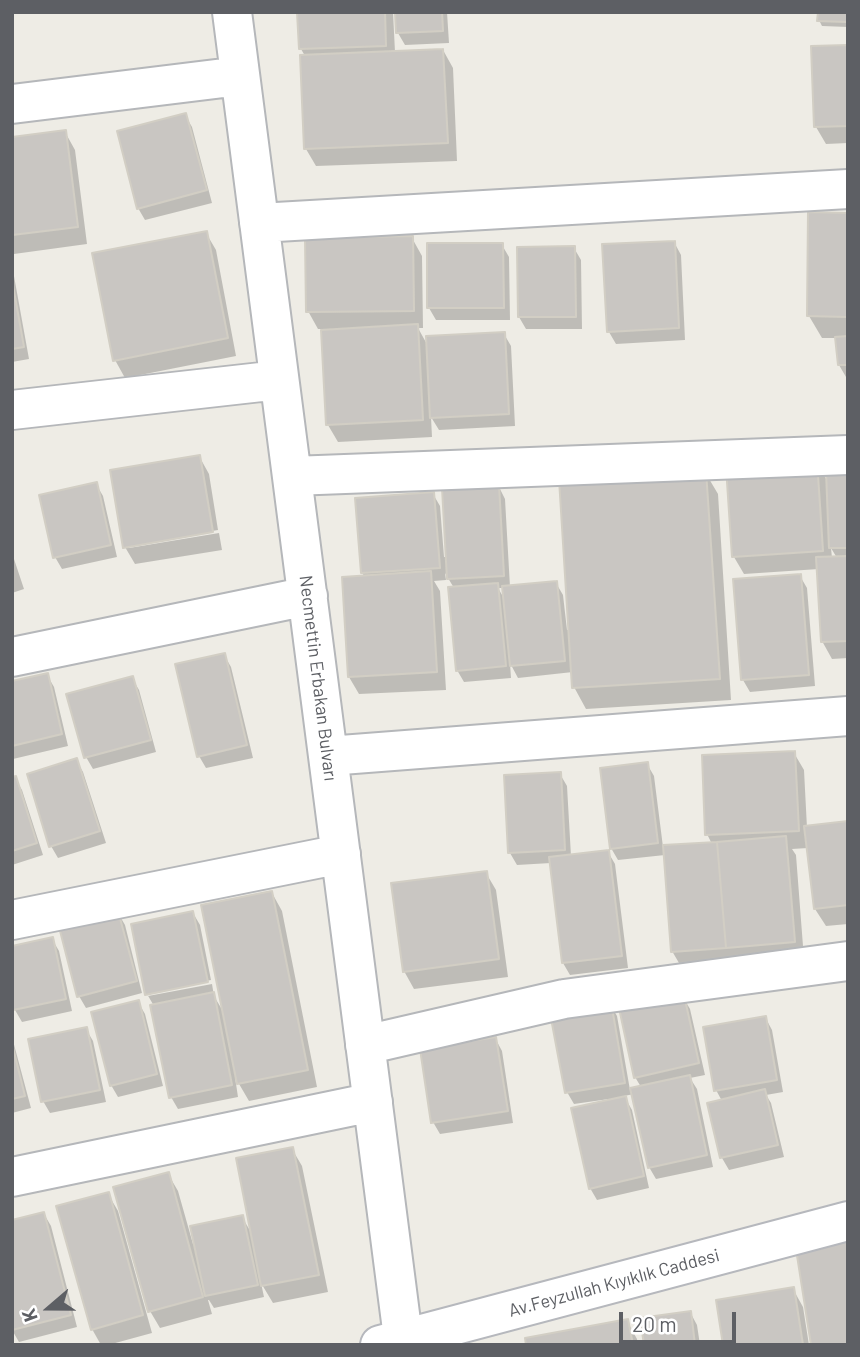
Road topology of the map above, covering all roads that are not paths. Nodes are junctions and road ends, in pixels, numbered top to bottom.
1 (232, 12) edge
2 (240, 76) junction
3 (12, 104) edge
4 (848, 189) edge
5 (259, 223) junction
6 (279, 380) junction
7 (12, 410) edge
8 (848, 454) edge
9 (292, 476) junction
10 (308, 596) junction
11 (12, 657) edge
12 (848, 716) edge
13 (328, 756) junction
14 (341, 854) junction
15 (12, 920) edge
16 (848, 961) edge
17 (365, 1045) junction
18 (373, 1102) junction
19 (12, 1177) edge
20 (848, 1220) edge
21 (396, 1343) edge

1 - 2 street, Necmettin Erbakan Bulvarı
2 - 3 street
2 - 5 street, Necmettin Erbakan Bulvarı
4 - 5 street
5 - 6 street, Necmettin Erbakan Bulvarı
6 - 7 street
6 - 9 street, Necmettin Erbakan Bulvarı
8 - 9 street
9 - 10 street, Necmettin Erbakan Bulvarı
10 - 11 street
10 - 13 street, Necmettin Erbakan Bulvarı
12 - 13 street
13 - 14 street, Necmettin Erbakan Bulvarı
14 - 15 street
14 - 17 street, Necmettin Erbakan Bulvarı
16 - 17 street
17 - 18 street, Necmettin Erbakan Bulvarı
18 - 19 street
18 - 21 street, Necmettin Erbakan Bulvarı
20 - 21 street, Av.Feyzullah Kıyıklık Caddesi

